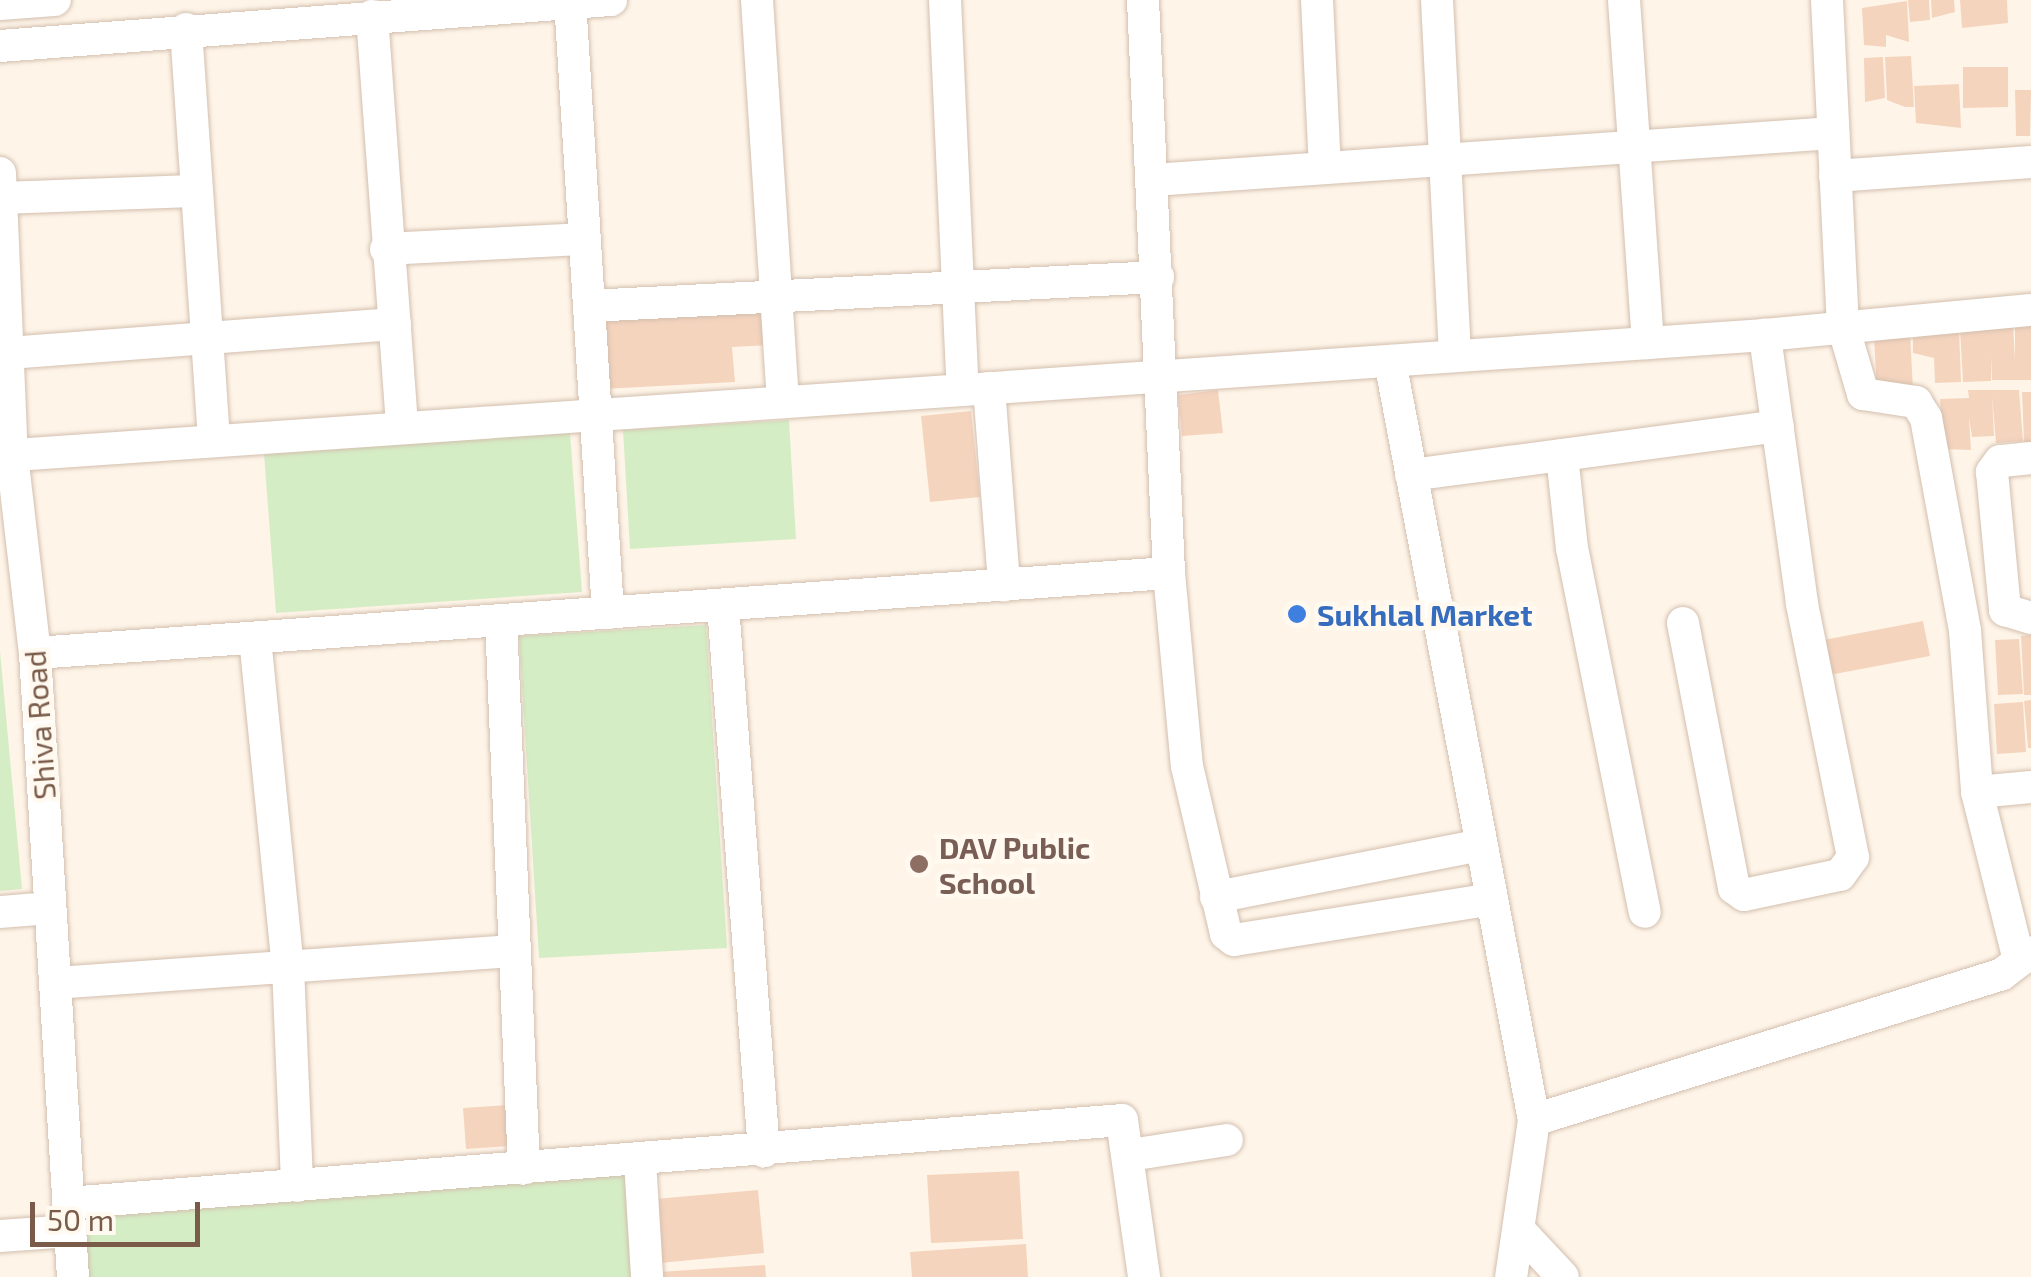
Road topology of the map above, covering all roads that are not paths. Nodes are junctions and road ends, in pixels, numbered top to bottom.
1 (55, 0) edge
2 (612, 0) edge
3 (757, 0) edge
4 (944, 0) edge
5 (1144, 0) edge
6 (1317, 0) edge
7 (1437, 0) edge
8 (1624, 0) edge
9 (1827, 0) edge
10 (570, 2) edge
11 (0, 4) edge
12 (372, 16) junction
13 (186, 29) junction
14 (0, 46) edge
15 (1833, 132) junction
16 (1634, 146) junction
17 (1445, 160) junction
18 (2031, 162) edge
19 (1325, 168) junction
20 (1835, 176) junction
21 (1153, 180) junction
22 (1, 186) edge
23 (197, 191) junction
24 (585, 238) junction
25 (386, 249) junction
26 (0, 256) edge
27 (1158, 277) junction
28 (954, 287) junction
29 (776, 297) junction
30 (589, 306) junction
31 (2031, 310) edge
32 (395, 324) junction
33 (1843, 326) junction
34 (206, 336) junction
35 (1765, 336) junction
36 (1648, 343) junction
37 (8, 353) junction
38 (1454, 356) junction
39 (1390, 361) junction
40 (1164, 376) junction
41 (976, 389) junction
42 (783, 402) junction
43 (596, 415) junction
44 (1778, 426) junction
45 (402, 428) junction
46 (214, 441) junction
47 (1562, 455) junction
48 (6, 456) edge
49 (2031, 458) edge
50 (1411, 476) junction
51 (1169, 574) junction
52 (1004, 585) junction
53 (723, 605) junction
54 (608, 613) junction
55 (2031, 618) edge
56 (502, 620) junction
57 (1683, 623) dead end
58 (255, 638) junction
59 (35, 653) junction
60 (2031, 787) edge
61 (1977, 792) junction
62 (1480, 845) junction
63 (1216, 897) junction
64 (1492, 899) junction
65 (50, 908) junction
66 (0, 912) edge
67 (1645, 912) dead end
68 (515, 951) junction
69 (2024, 954) edge
70 (288, 966) junction
71 (55, 983) junction
72 (1534, 1120) junction
73 (1227, 1140) dead end
74 (764, 1151) junction
75 (1130, 1155) junction
76 (640, 1160) junction
77 (524, 1169) junction
78 (297, 1186) junction
79 (69, 1217) junction
80 (1519, 1230) junction
81 (0, 1236) edge
82 (73, 1277) edge
83 (648, 1277) edge
84 (1144, 1277) edge
85 (1510, 1277) edge
86 (1563, 1277) edge

1 - 11 street
2 - 10 street
3 - 29 street
4 - 28 street
5 - 21 street
6 - 19 street
7 - 17 street
8 - 16 street
9 - 15 street
10 - 12 street
10 - 24 street
12 - 13 street
12 - 25 street
13 - 14 street
13 - 23 street
15 - 16 street
15 - 20 street
16 - 17 street
16 - 36 street
17 - 19 street
17 - 38 street
18 - 20 street
19 - 21 street
20 - 33 street
21 - 27 street
22 - 23 street
22 - 26 street, Shiva Road
23 - 34 street
24 - 25 street
24 - 30 street
25 - 32 street
26 - 37 street, Shiva Road
27 - 28 street
27 - 40 street
28 - 29 street
28 - 41 street
29 - 30 street
29 - 42 street
30 - 43 street
31 - 33 street
32 - 34 street
32 - 45 street
33 - 35 street
33 - 61 street
34 - 37 street
34 - 46 street
35 - 36 street
35 - 44 street
36 - 38 street
37 - 48 street, Shiva Road
38 - 39 street
39 - 40 street
39 - 50 street
40 - 41 street
40 - 51 street
41 - 42 street
41 - 52 street
42 - 43 street
43 - 45 street
43 - 54 street
44 - 47 street
44 - 57 street
45 - 46 street
46 - 48 street
47 - 50 street
47 - 67 street
48 - 59 street, Shiva Road
49 - 55 street
50 - 62 street
51 - 52 street
51 - 63 street
52 - 53 street
53 - 54 street
53 - 74 street
54 - 56 street
56 - 58 street
56 - 68 street
58 - 59 street
58 - 70 street
59 - 65 street, Shiva Road
60 - 61 street
61 - 69 street
62 - 63 street
62 - 64 street
63 - 64 street
64 - 72 street
65 - 66 street
65 - 71 street, Shiva Road
68 - 70 street
68 - 77 street
69 - 72 street
70 - 71 street
70 - 78 street
71 - 79 street, Shiva Road
72 - 80 street
73 - 75 street
74 - 75 street
74 - 76 street
75 - 84 street
76 - 77 street
76 - 83 street
77 - 78 street
78 - 79 street
79 - 81 street
79 - 82 street, Shiva Road
80 - 85 street
80 - 86 street

